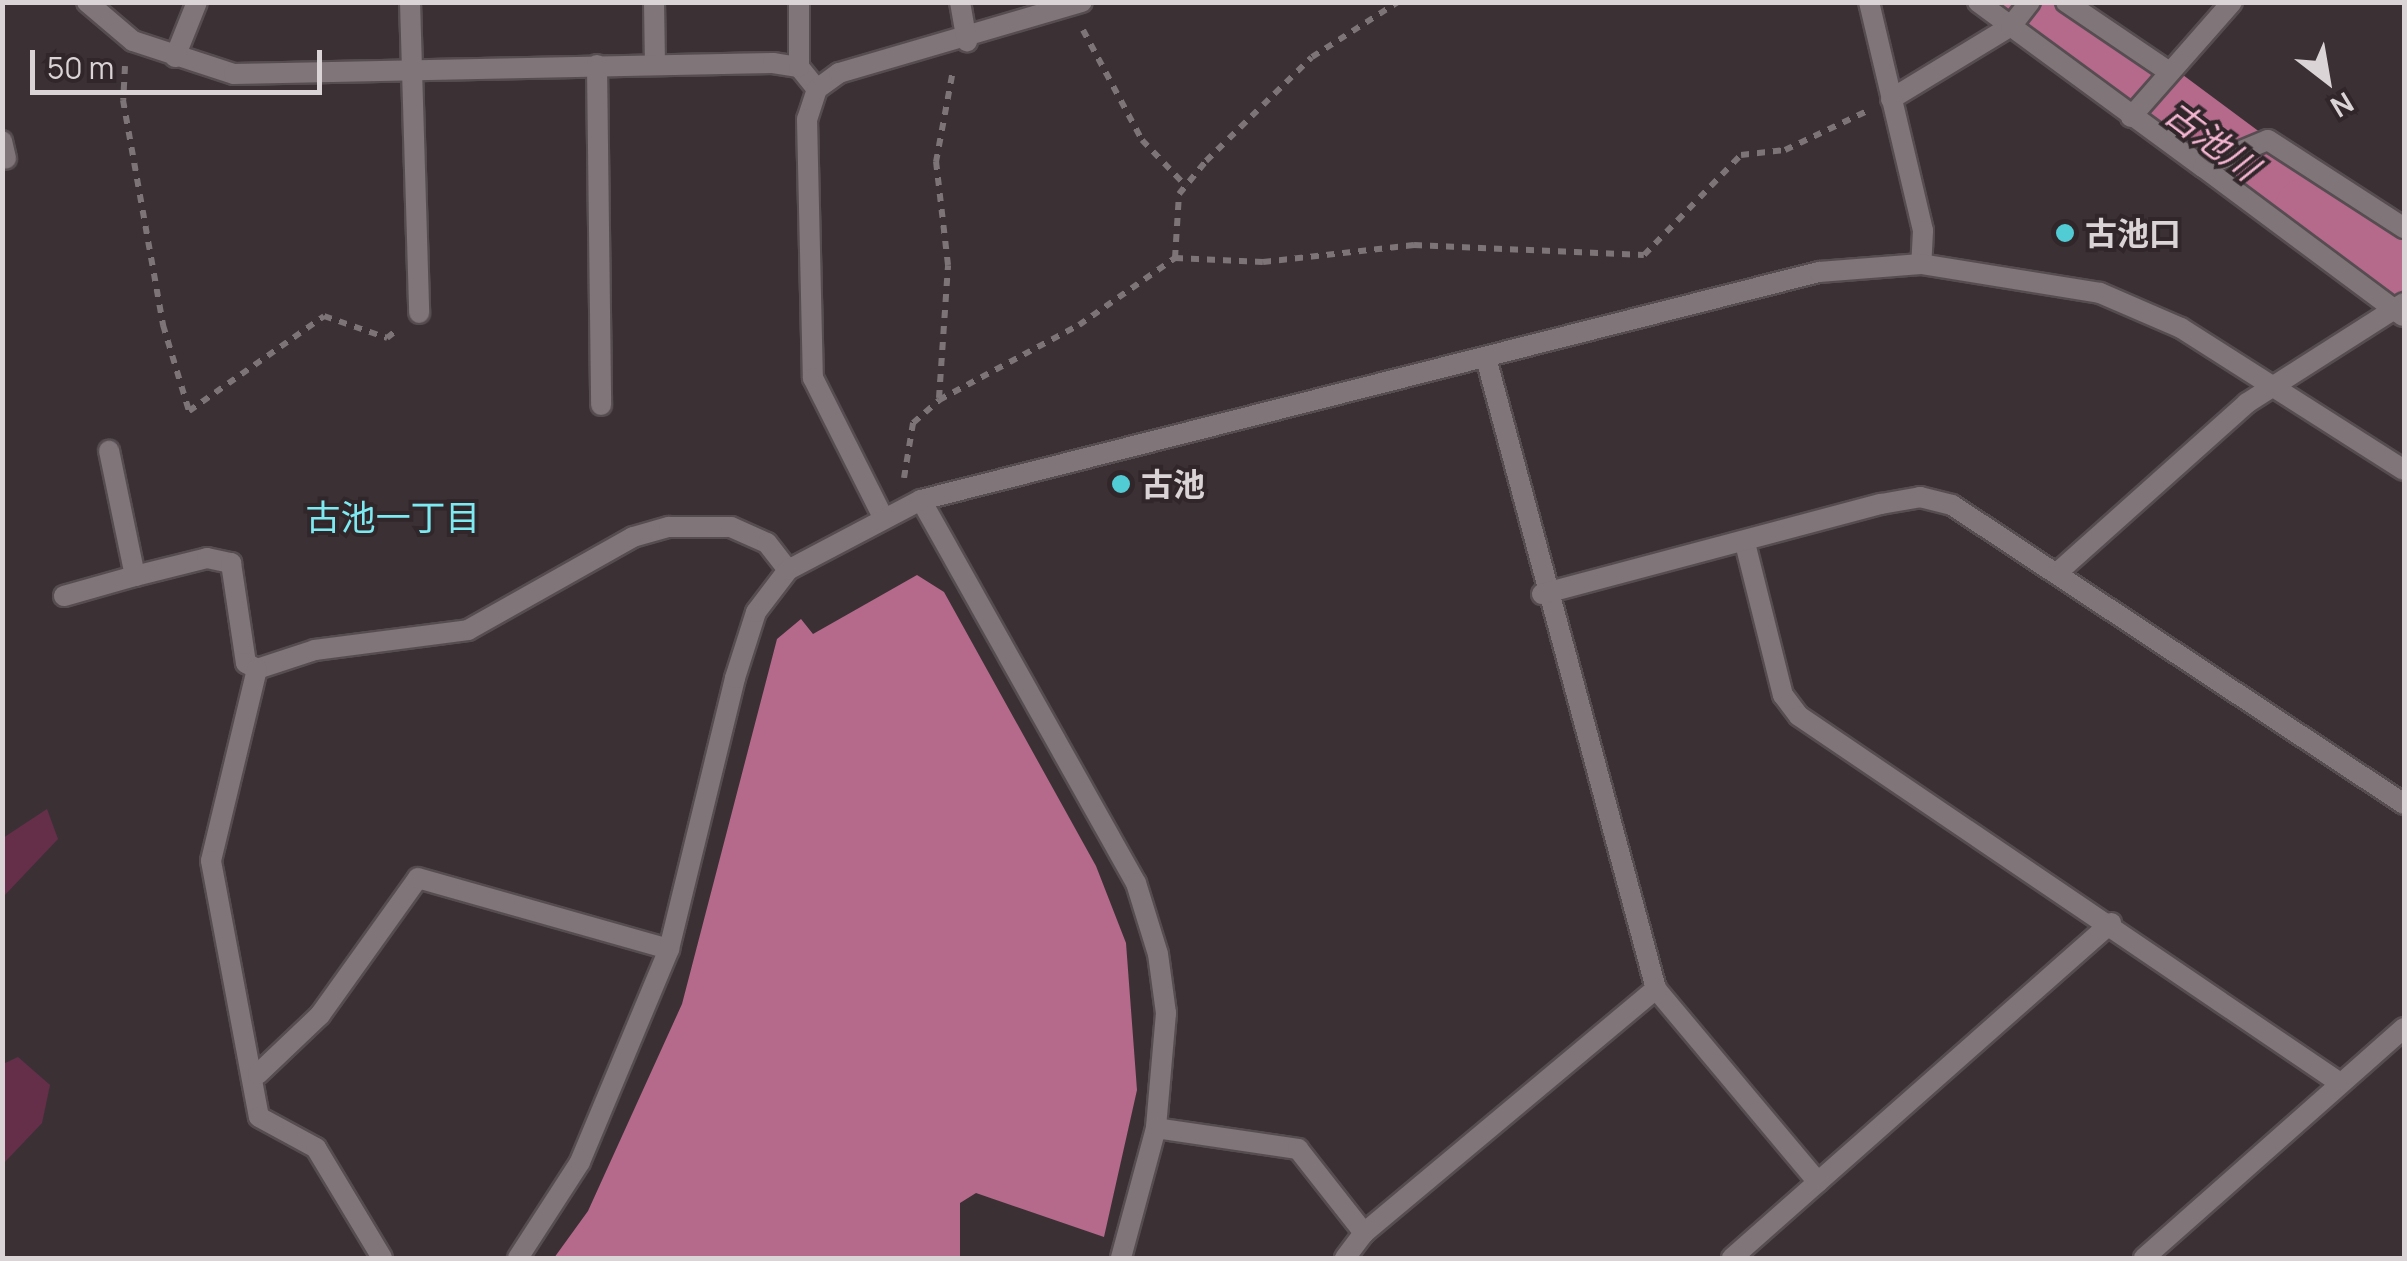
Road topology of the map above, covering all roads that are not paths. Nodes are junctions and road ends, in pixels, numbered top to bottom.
1 (87, 2) edge
2 (197, 2) edge
3 (410, 2) edge
4 (654, 2) edge
5 (799, 2) edge
6 (960, 2) edge
7 (1869, 2) edge
8 (1978, 2) edge
9 (2066, 2) edge
10 (2232, 2) edge
11 (1076, 4) edge
12 (2020, 15) edge
13 (967, 40) junction
14 (175, 58) junction
15 (655, 64) junction
16 (412, 65) junction
17 (598, 65) junction
18 (798, 68) junction
19 (2166, 73) junction
20 (817, 89) junction
21 (1890, 99) junction
22 (2135, 111) junction
23 (2208, 164) junction
24 (2404, 228) edge
25 (1922, 264) junction
26 (2401, 310) edge
27 (419, 313) road end
28 (1486, 358) junction
29 (2273, 382) junction
30 (601, 405) dead end
31 (109, 451) dead end
32 (2404, 470) edge
33 (921, 500) junction
34 (883, 517) junction
35 (1745, 543) junction
36 (788, 570) junction
37 (2057, 573) junction
38 (135, 576) junction
39 (1542, 594) junction
40 (64, 596) dead end
41 (257, 669) junction
42 (2404, 804) edge
43 (2112, 923) junction
44 (669, 949) junction
45 (1656, 989) junction
46 (2404, 1028) edge
47 (258, 1074) junction
48 (2340, 1083) junction
49 (1156, 1128) junction
50 (1818, 1182) junction
51 (1364, 1233) junction
52 (382, 1258) edge
53 (518, 1258) edge
54 (1121, 1258) edge
55 (1345, 1258) edge
56 (1732, 1258) edge
57 (2144, 1258) edge

1 - 14 street
2 - 14 street
3 - 16 street
4 - 15 street
5 - 18 street
6 - 13 street
7 - 21 street
8 - 12 street
9 - 19 street
10 - 19 street
11 - 13 street
12 - 21 street
12 - 22 street
13 - 20 street
14 - 16 street
15 - 17 street
15 - 18 street
16 - 17 street
16 - 27 street
17 - 30 street
18 - 20 street
19 - 22 street
20 - 34 street
21 - 25 street
22 - 23 street
23 - 24 street
23 - 26 street
25 - 28 street
25 - 29 street
26 - 29 street
28 - 33 street
28 - 39 street
29 - 32 street
29 - 37 street
31 - 38 street
33 - 34 street
33 - 49 street
34 - 36 street
35 - 37 street
35 - 39 street
35 - 43 street
36 - 41 street
36 - 44 street
37 - 42 street
38 - 40 street
38 - 41 street
39 - 45 street
41 - 47 street
43 - 48 street
43 - 50 street
44 - 47 street
44 - 53 street
45 - 50 street
45 - 51 street
46 - 48 street
47 - 52 street
48 - 57 street
49 - 51 street
49 - 54 street
50 - 56 street
51 - 55 street

